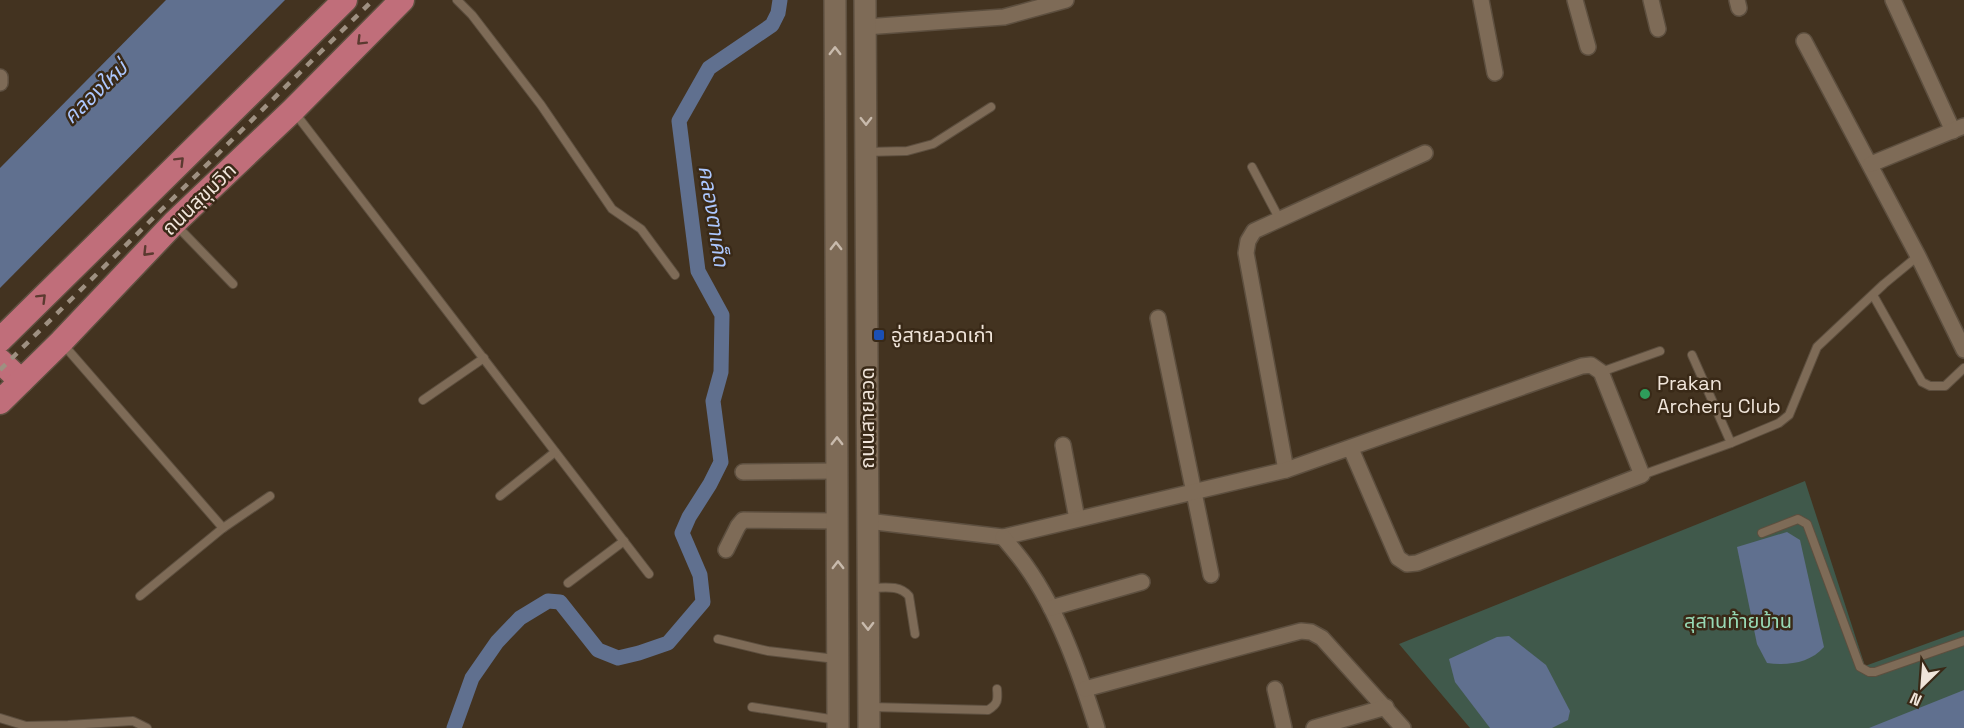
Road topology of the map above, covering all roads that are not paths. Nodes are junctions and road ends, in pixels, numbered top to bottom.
1 (345, 0) edge
2 (402, 0) edge
3 (457, 0) edge
4 (835, 0) edge
5 (865, 0) edge
6 (1066, 0) edge
7 (1481, 0) edge
8 (1575, 0) edge
9 (1651, 0) edge
10 (1893, 0) edge
11 (865, 27) junction
12 (1658, 29) dead end
13 (1804, 41) dead end
14 (1588, 47) dead end
15 (1495, 73) dead end
16 (0, 77) edge
17 (0, 83) edge
18 (991, 107) dead end
19 (293, 110) junction
20 (1959, 128) edge
21 (866, 153) junction
22 (1425, 153) dead end
23 (1871, 164) junction
24 (1252, 167) dead end
25 (1280, 220) junction
26 (174, 223) junction
27 (1918, 256) junction
28 (675, 275) dead end
29 (233, 284) dead end
30 (1873, 295) junction
31 (1158, 318) dead end
32 (0, 340) edge
33 (61, 342) junction
34 (1964, 350) edge
35 (1660, 351) dead end
36 (1692, 355) dead end
37 (484, 358) junction
38 (0, 361) edge
39 (1964, 368) edge
40 (1601, 372) junction
41 (21, 381) junction
42 (423, 400) dead end
43 (0, 402) edge
44 (1731, 443) junction
45 (1063, 445) dead end
46 (1351, 449) junction
47 (555, 452) junction
48 (1286, 470) junction
49 (837, 471) junction
50 (744, 472) dead end
51 (1642, 475) junction
52 (1193, 494) junction
53 (270, 496) dead end
54 (500, 496) dead end
55 (1077, 519) junction
56 (837, 521) junction
57 (867, 521) junction
58 (223, 528) junction
59 (1762, 533) dead end
60 (1003, 537) junction
61 (624, 541) junction
62 (726, 550) dead end
63 (649, 574) dead end
64 (1211, 574) dead end
65 (1142, 582) dead end
66 (568, 583) dead end
67 (868, 588) junction
68 (140, 596) dead end
69 (1051, 608) junction
70 (915, 634) dead end
71 (718, 639) dead end
72 (1964, 641) edge
73 (838, 659) junction
74 (997, 689) dead end
75 (1085, 689) junction
76 (1275, 689) dead end
77 (752, 707) dead end
78 (869, 707) junction
79 (1386, 707) junction
80 (0, 718) edge
81 (838, 724) edge
82 (147, 728) edge
83 (869, 728) edge
84 (1097, 728) edge
85 (1284, 728) edge
86 (1314, 728) edge
87 (1403, 728) edge

32 -> 1 highway, ถนนสุขุมวิท
2 -> 19 highway, ถนนสุขุมวิท
3 - 28 lane
49 -> 4 main road, ถนนสายลวด
5 - 11 main road, ถนนสายลวด
6 - 11 street
7 - 15 street
8 - 14 street
9 - 12 street
10 - 20 street
11 -> 21 main road, ถนนสายลวด
13 - 23 street
16 - 17 street
18 - 21 lane
19 - 26 highway, ถนนสุขุมวิท
19 - 37 lane
20 - 23 street
21 - 57 main road, ถนนสายลวด
22 - 25 street
23 - 27 street
24 - 25 lane
25 - 48 street
26 - 29 lane
26 -> 33 highway, ถนนสุขุมวิท
27 - 30 lane
27 - 34 street
30 - 39 lane
30 - 44 lane
31 - 52 street
33 - 41 highway, ถนนสุขุมวิท
33 - 58 lane
35 - 40 lane
36 - 44 lane
37 - 42 lane
37 - 47 lane
38 - 41 highway
40 - 46 street
40 - 51 street
41 - 43 highway, ถนนสุขุมวิท
44 - 51 lane
45 - 55 street
46 - 48 street
46 - 51 street
47 - 54 lane
47 - 61 lane
48 - 52 street
49 - 50 street
49 - 56 main road, ถนนสายลวด
52 - 55 street
52 - 64 street
53 - 58 lane
55 - 60 street
56 - 62 street
73 -> 56 main road, ถนนสายลวด
57 - 60 street
57 - 67 main road, ถนนสายลวด
58 - 68 lane
59 - 72 lane
60 - 69 street
61 - 63 lane
61 - 66 lane
65 - 69 street
67 - 70 lane
67 -> 78 main road, ถนนสายลวด
69 - 75 street
71 - 73 lane
73 - 81 main road, ถนนสายลวด
74 - 78 lane
75 - 79 street
75 - 84 street
76 - 85 street
77 - 81 lane
78 - 83 main road, ถนนสายลวด
79 - 86 street
79 - 87 street
80 - 82 lane

